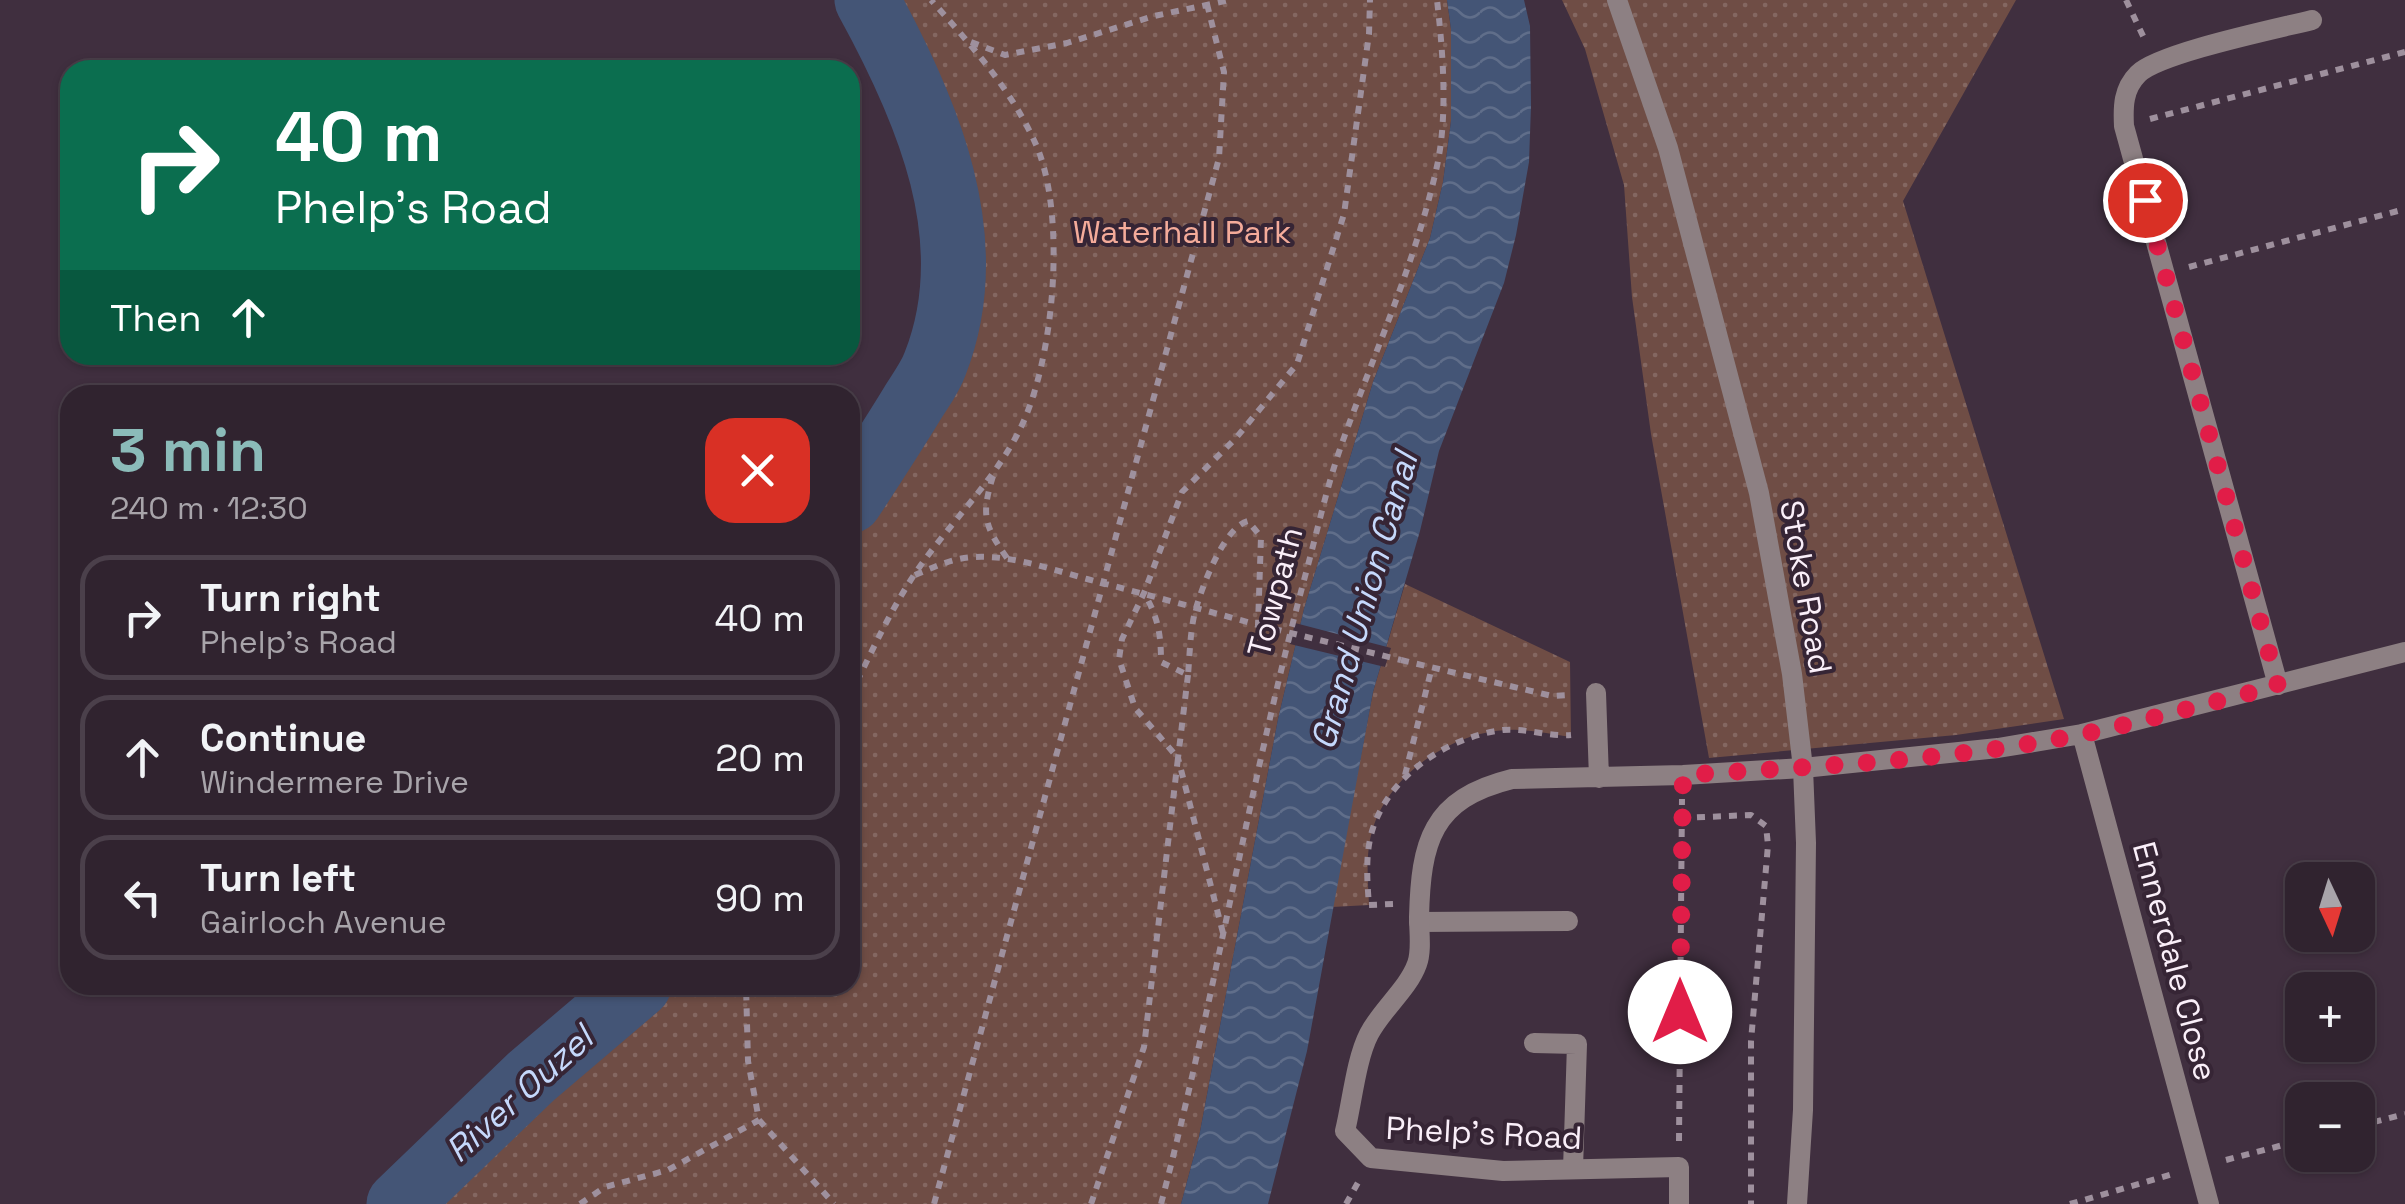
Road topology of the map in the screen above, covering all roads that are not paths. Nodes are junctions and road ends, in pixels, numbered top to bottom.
1 (1616, 0) edge
2 (2312, 20) dead end
3 (2405, 652) edge
4 (2278, 686) junction
5 (1596, 693) road end
6 (2082, 734) junction
7 (1803, 768) junction
8 (1599, 778) junction
9 (1568, 921) dead end
10 (1419, 922) junction
11 (1534, 1043) dead end
12 (1572, 1170) junction
13 (1679, 1204) edge
14 (1797, 1204) edge
15 (2209, 1204) edge

1 - 7 street, Stoke Road
2 - 4 street
3 - 4 street, Phelp's Road
4 - 6 street, Phelp's Road
5 - 8 street
6 - 7 street, Phelp's Road
6 - 15 street, Ennerdale Close
7 - 8 street, Phelp's Road
7 - 14 street, Stoke Road
8 - 10 street, Phelp's Road
9 - 10 street
10 - 12 street, Phelp's Road
11 - 12 street
12 - 13 street, Phelp's Road

